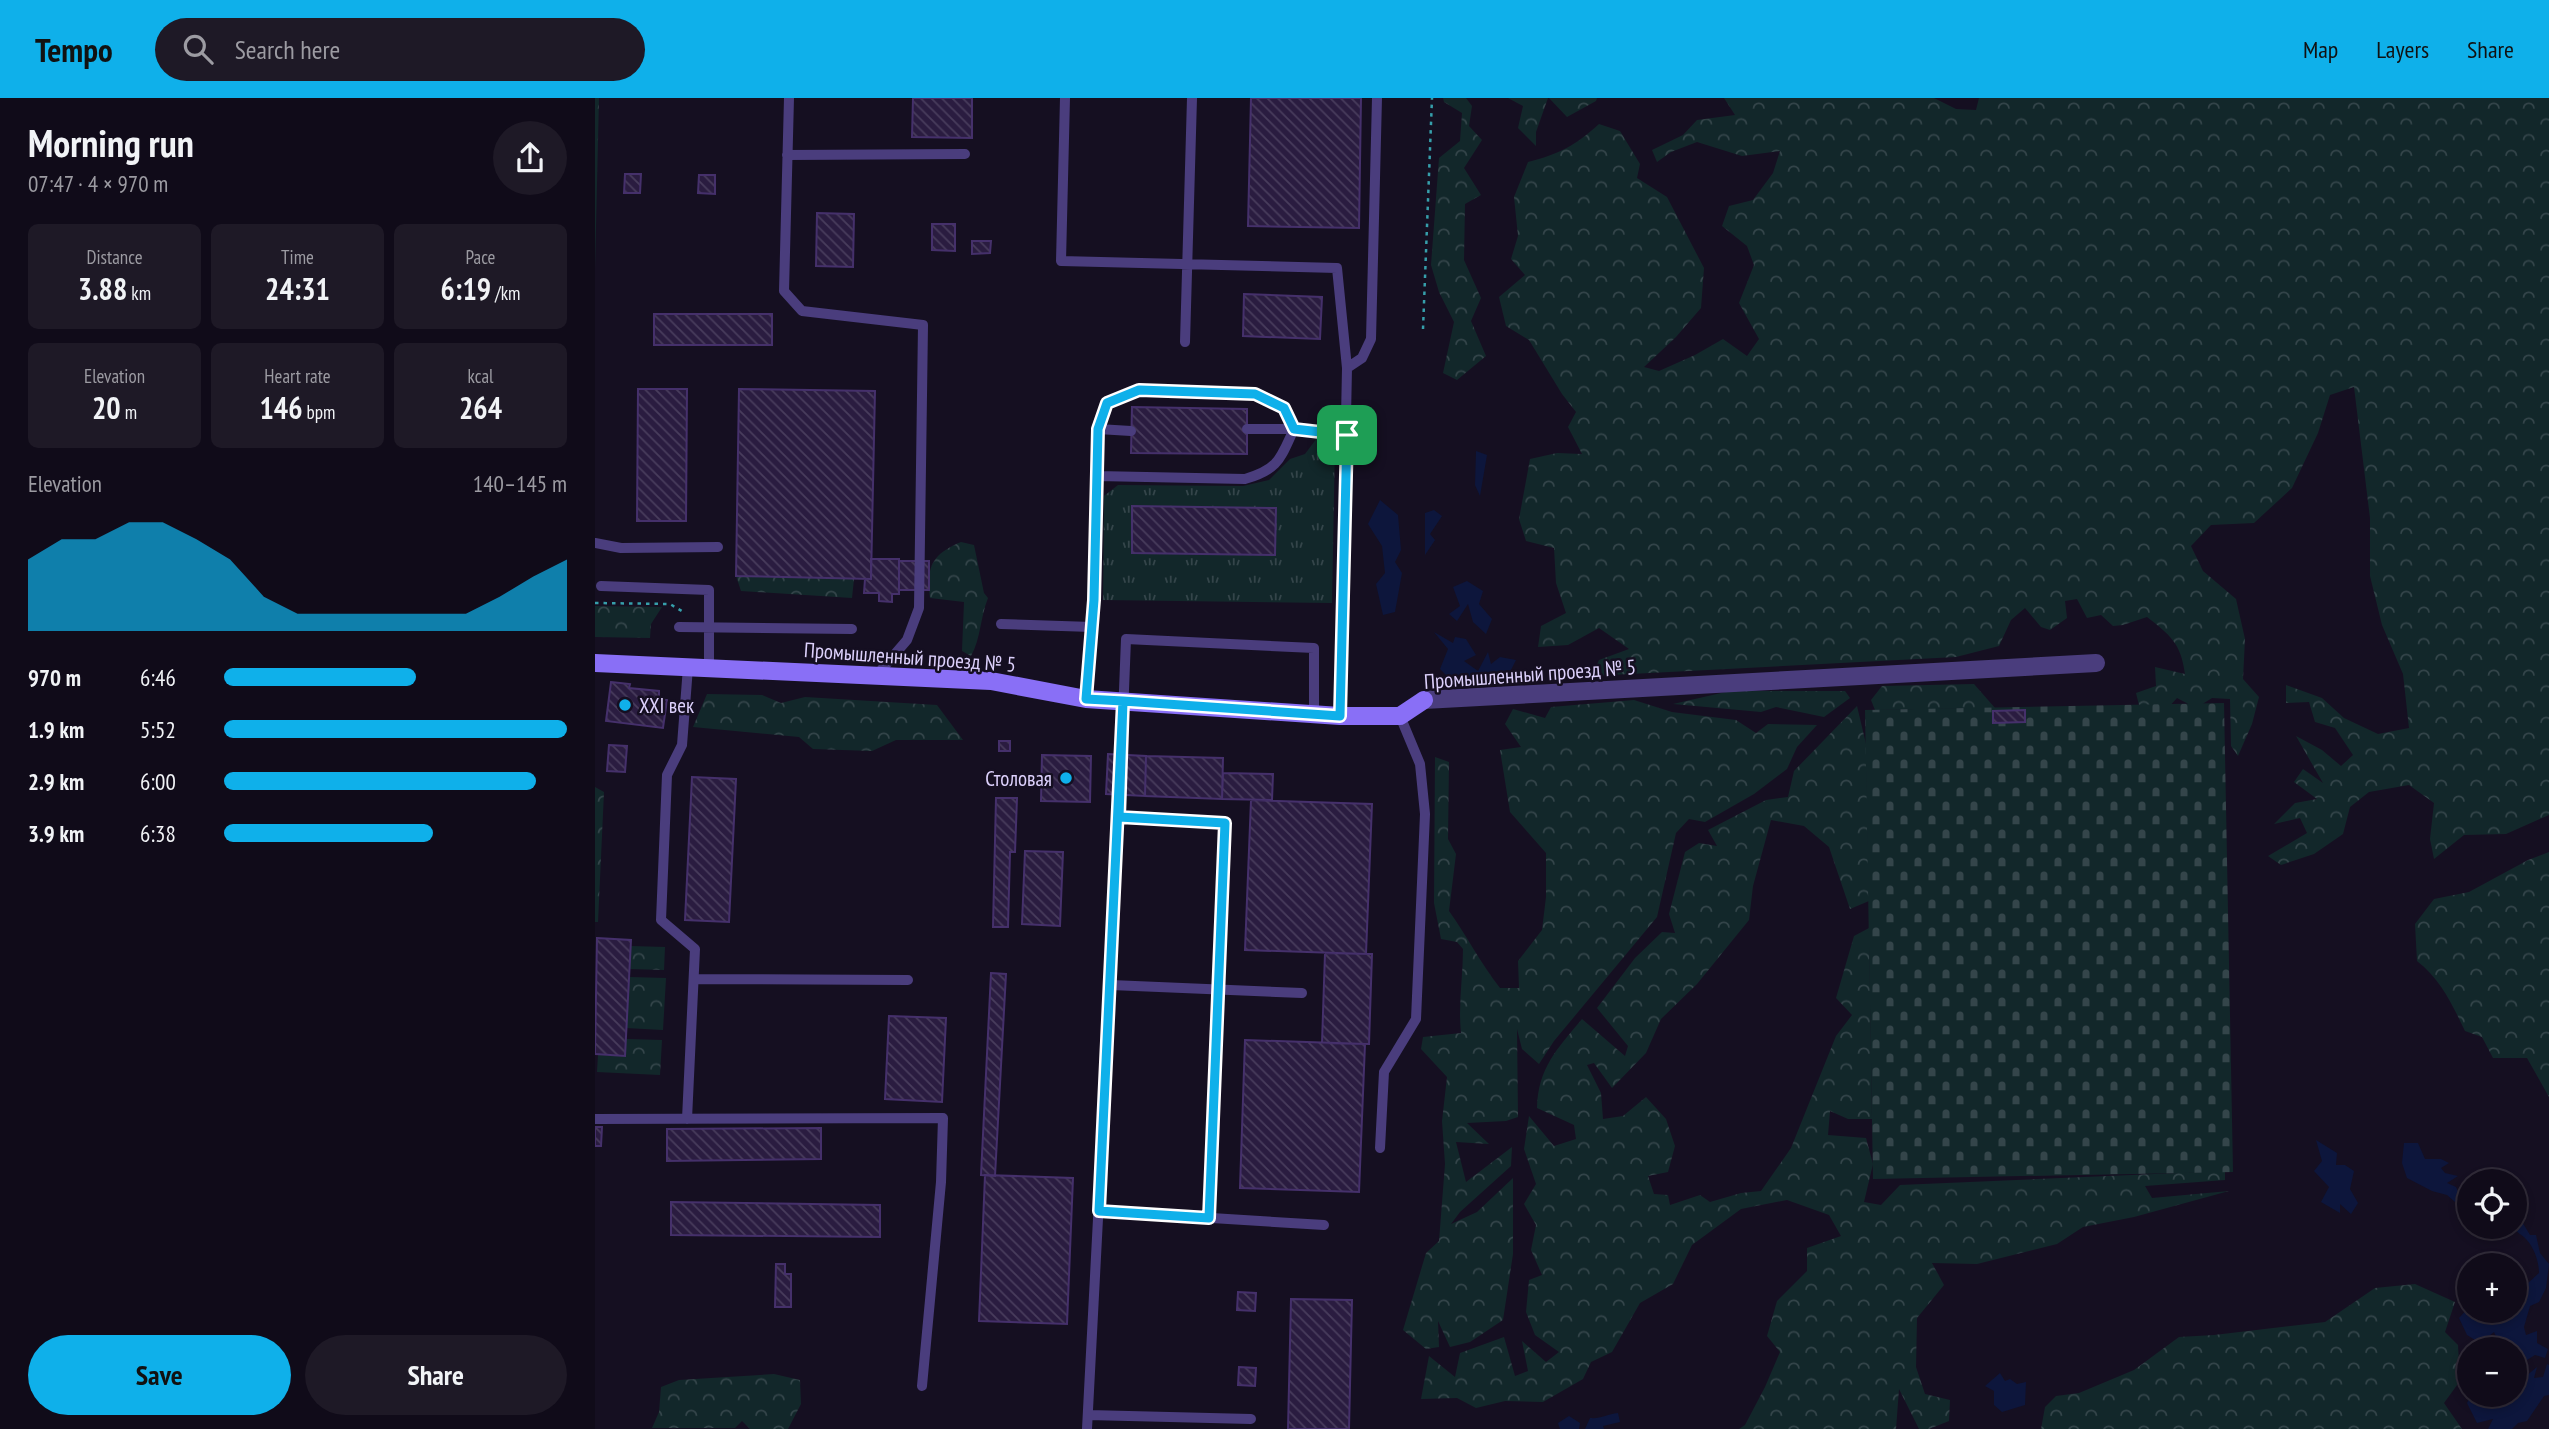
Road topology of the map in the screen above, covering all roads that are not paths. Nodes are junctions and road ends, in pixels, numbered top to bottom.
1 (789, 98) edge
2 (1065, 98) edge
3 (1192, 98) edge
4 (1377, 98) edge
5 (965, 154) dead end
6 (787, 155) junction
7 (1187, 264) junction
8 (1185, 342) dead end
9 (1347, 368) junction
10 (1098, 429) junction
11 (1247, 429) dead end
12 (1294, 429) junction
13 (1131, 431) dead end
14 (1347, 435) junction
15 (1097, 476) junction
16 (595, 543) edge
17 (717, 547) dead end
18 (601, 586) dead end
19 (1001, 624) dead end
20 (679, 627) dead end
21 (709, 627) junction
22 (1092, 628) junction
23 (852, 629) dead end
24 (595, 663) edge
25 (2096, 663) dead end
26 (688, 667) junction
27 (709, 668) junction
28 (876, 676) junction
29 (1086, 699) junction
30 (1123, 701) junction
31 (1314, 714) junction
32 (1340, 716) junction
33 (1400, 716) junction
34 (1119, 817) junction
35 (694, 979) junction
36 (908, 980) dead end
37 (1111, 985) junction
38 (1218, 991) junction
39 (1301, 993) dead end
40 (595, 1119) edge
41 (687, 1119) junction
42 (1380, 1148) dead end
43 (1099, 1211) junction
44 (1209, 1218) junction
45 (1324, 1226) dead end
46 (922, 1386) dead end
47 (1088, 1415) junction
48 (1251, 1419) dead end
49 (1087, 1429) edge

1 - 6 lane
2 - 7 lane
3 - 7 lane
4 - 9 lane
5 - 6 lane
6 - 28 lane
7 - 8 lane
7 - 9 lane
9 - 14 lane
10 - 12 lane
10 - 13 lane
10 - 15 lane
11 - 12 lane
12 - 14 lane
12 - 15 lane
14 - 32 lane
15 - 22 lane
16 - 17 lane
18 - 21 lane
19 - 22 lane
20 - 21 lane
21 - 23 lane
21 - 27 lane
22 - 29 lane
24 - 26 street, Промышленный проезд № 5
25 - 33 street, Промышленный проезд № 5
26 - 27 street, Промышленный проезд № 5
26 - 35 lane
27 - 28 street, Промышленный проезд № 5
28 - 29 street, Промышленный проезд № 5
29 - 30 street, Промышленный проезд № 5
30 - 31 street, Промышленный проезд № 5
30 - 31 lane
30 - 34 lane
31 - 32 street, Промышленный проезд № 5
32 - 33 street, Промышленный проезд № 5
33 - 42 lane
34 - 37 lane
34 - 38 lane
35 - 36 lane
35 - 41 lane
37 - 38 lane
37 - 43 lane
38 - 39 lane
38 - 44 lane
40 - 41 lane
41 - 46 lane
43 - 44 lane
43 - 47 lane
44 - 45 lane
47 - 48 lane
47 - 49 lane

